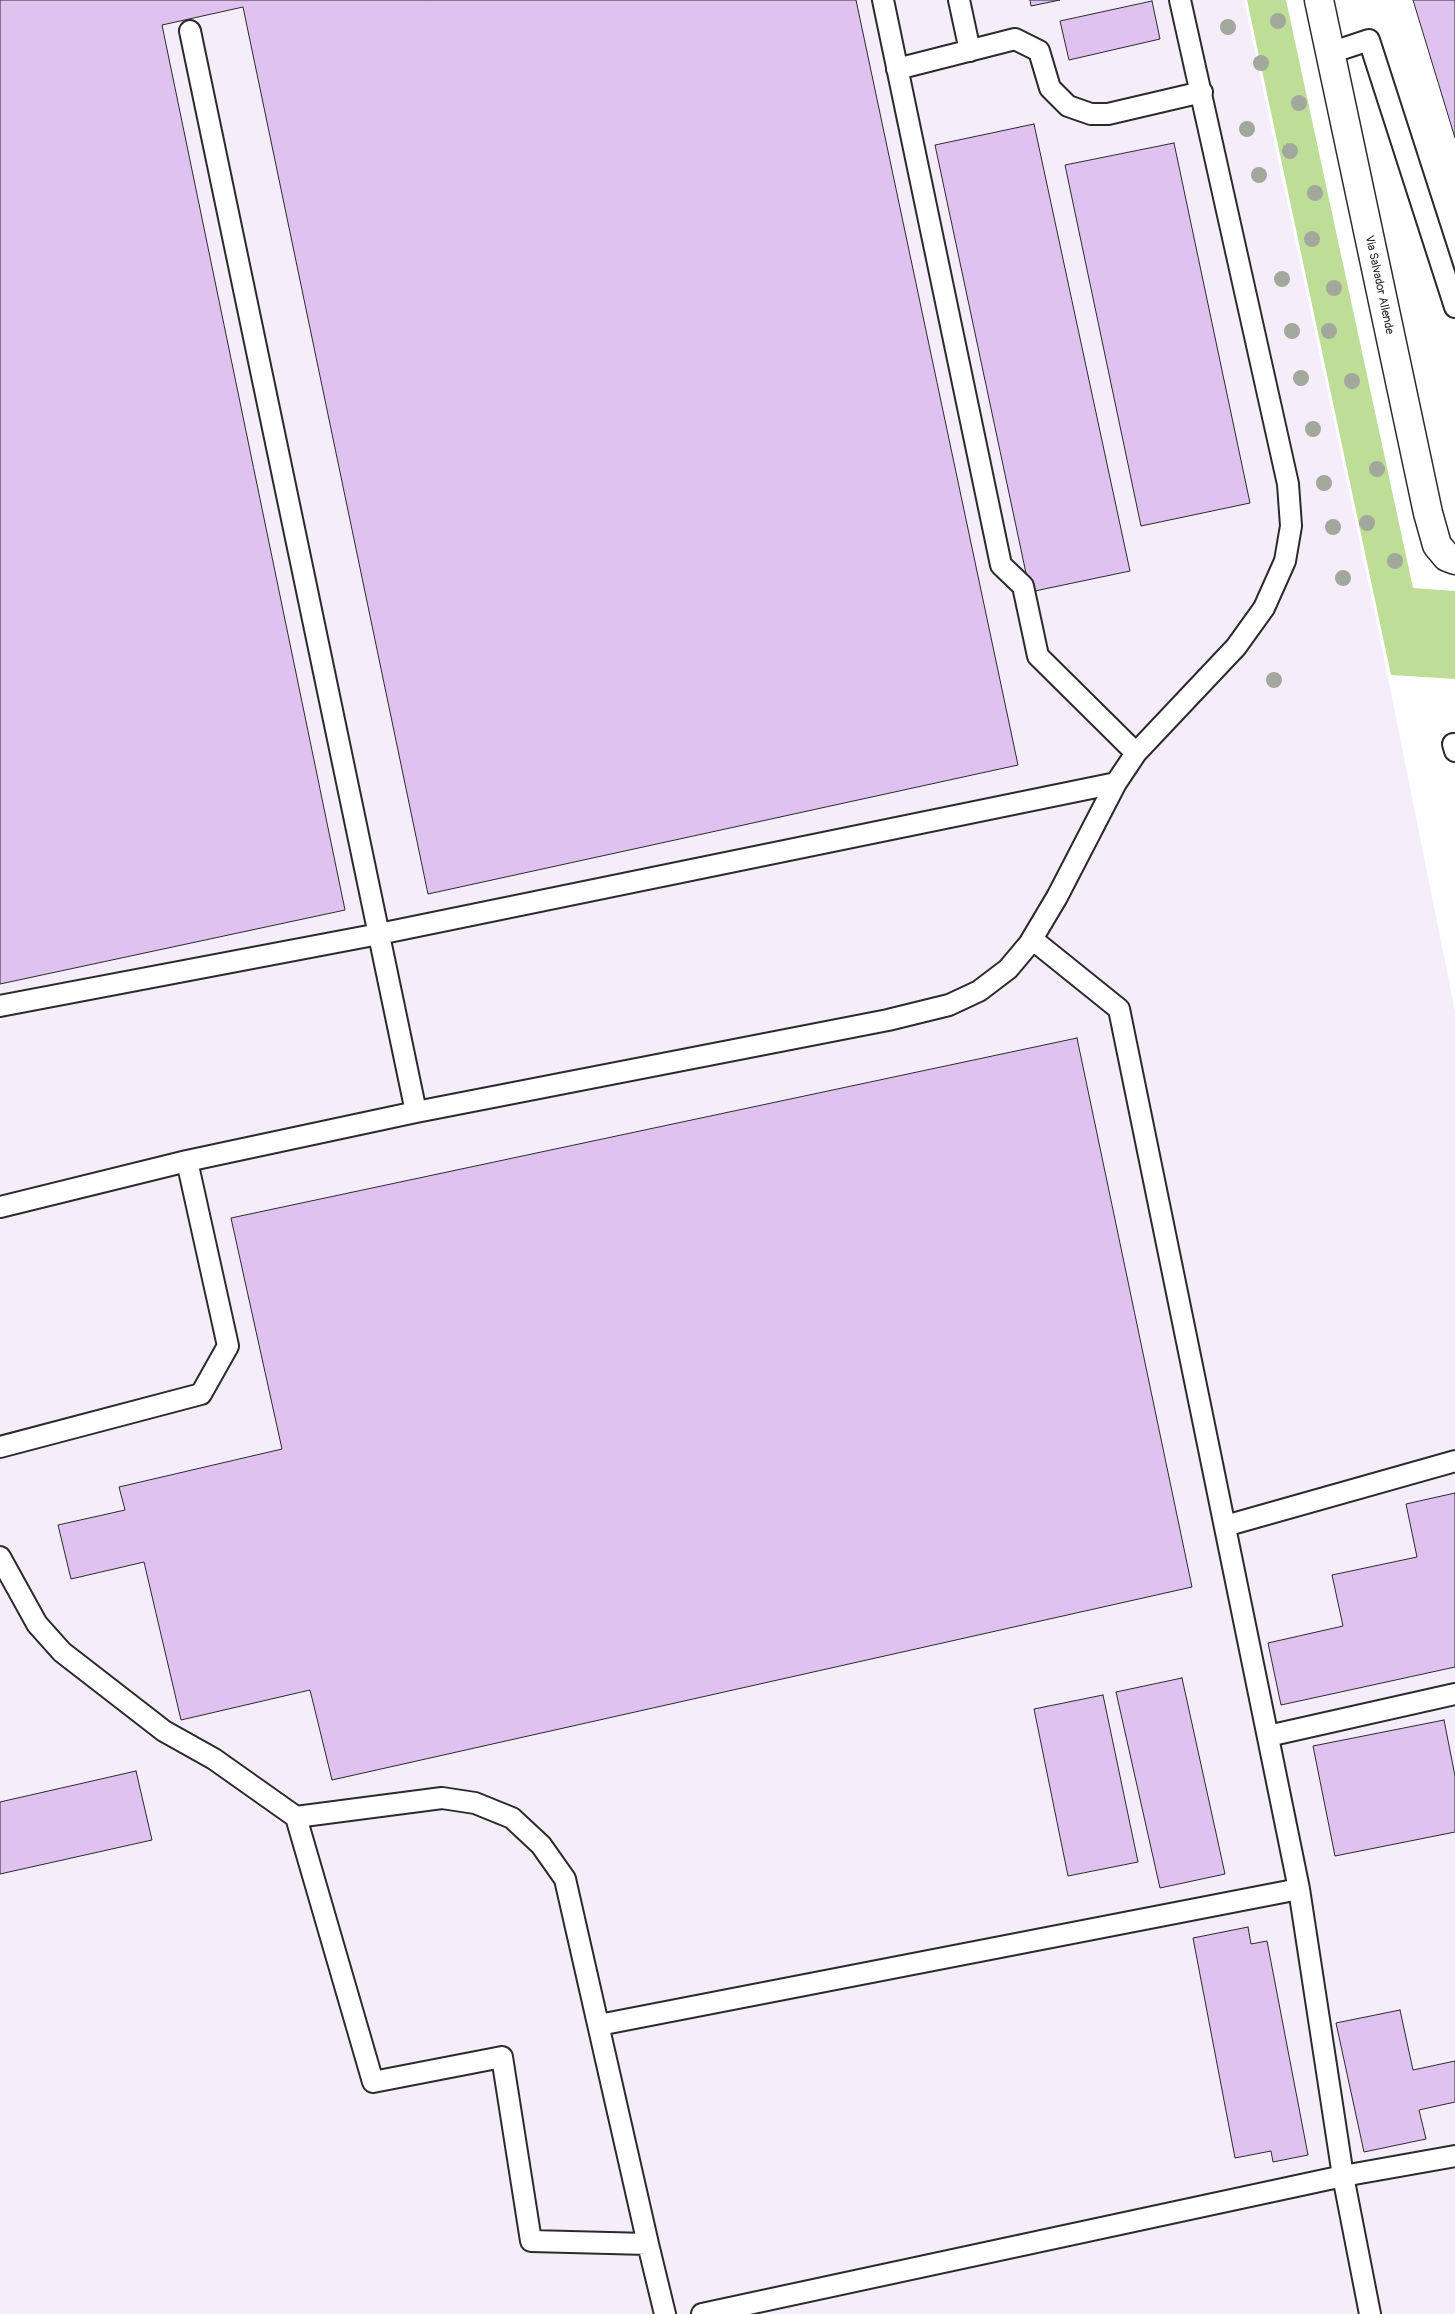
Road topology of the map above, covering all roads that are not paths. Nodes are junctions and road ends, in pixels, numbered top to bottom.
1 (883, 0) edge
2 (959, 0) edge
3 (1180, 0) edge
4 (1319, 0) edge
5 (190, 31) dead end
6 (970, 51) junction
7 (1330, 53) junction
8 (897, 69) junction
9 (1202, 92) junction
10 (1455, 307) edge
11 (1455, 560) edge
12 (1455, 744) edge
13 (1455, 751) edge
14 (1136, 753) junction
15 (1116, 783) junction
16 (379, 934) junction
17 (1032, 939) junction
18 (0, 1006) edge
19 (416, 1112) junction
20 (187, 1161) junction
21 (0, 1207) edge
22 (0, 1447) edge
23 (1455, 1461) edge
24 (1225, 1526) junction
25 (0, 1556) edge
26 (1455, 1694) edge
27 (1268, 1736) junction
28 (296, 1817) junction
29 (1299, 1889) junction
30 (598, 2025) junction
31 (1455, 2156) edge
32 (1343, 2176) junction
33 (648, 2244) junction
34 (666, 2314) edge
35 (702, 2314) edge
36 (1370, 2314) edge

1 - 8 lane
2 - 6 lane
3 - 9 lane
4 - 7 street, Via Salvador Allende
5 - 16 lane
6 - 8 lane
6 - 9 lane
7 - 10 lane
7 - 11 street, Via Salvador Allende
8 - 14 lane
9 - 14 lane
12 - 13 lane
14 - 15 lane
15 - 16 lane
15 - 17 lane
16 - 18 lane
16 - 19 lane
17 - 19 lane
17 - 24 lane
19 - 20 lane
20 - 21 lane
20 - 22 lane
23 - 24 lane
24 - 27 lane
25 - 28 lane
26 - 27 lane
27 - 29 lane
28 - 30 lane
28 - 33 lane
29 - 30 lane
29 - 32 lane
30 - 33 lane
31 - 32 lane
32 - 35 lane
32 - 36 lane
33 - 34 lane

